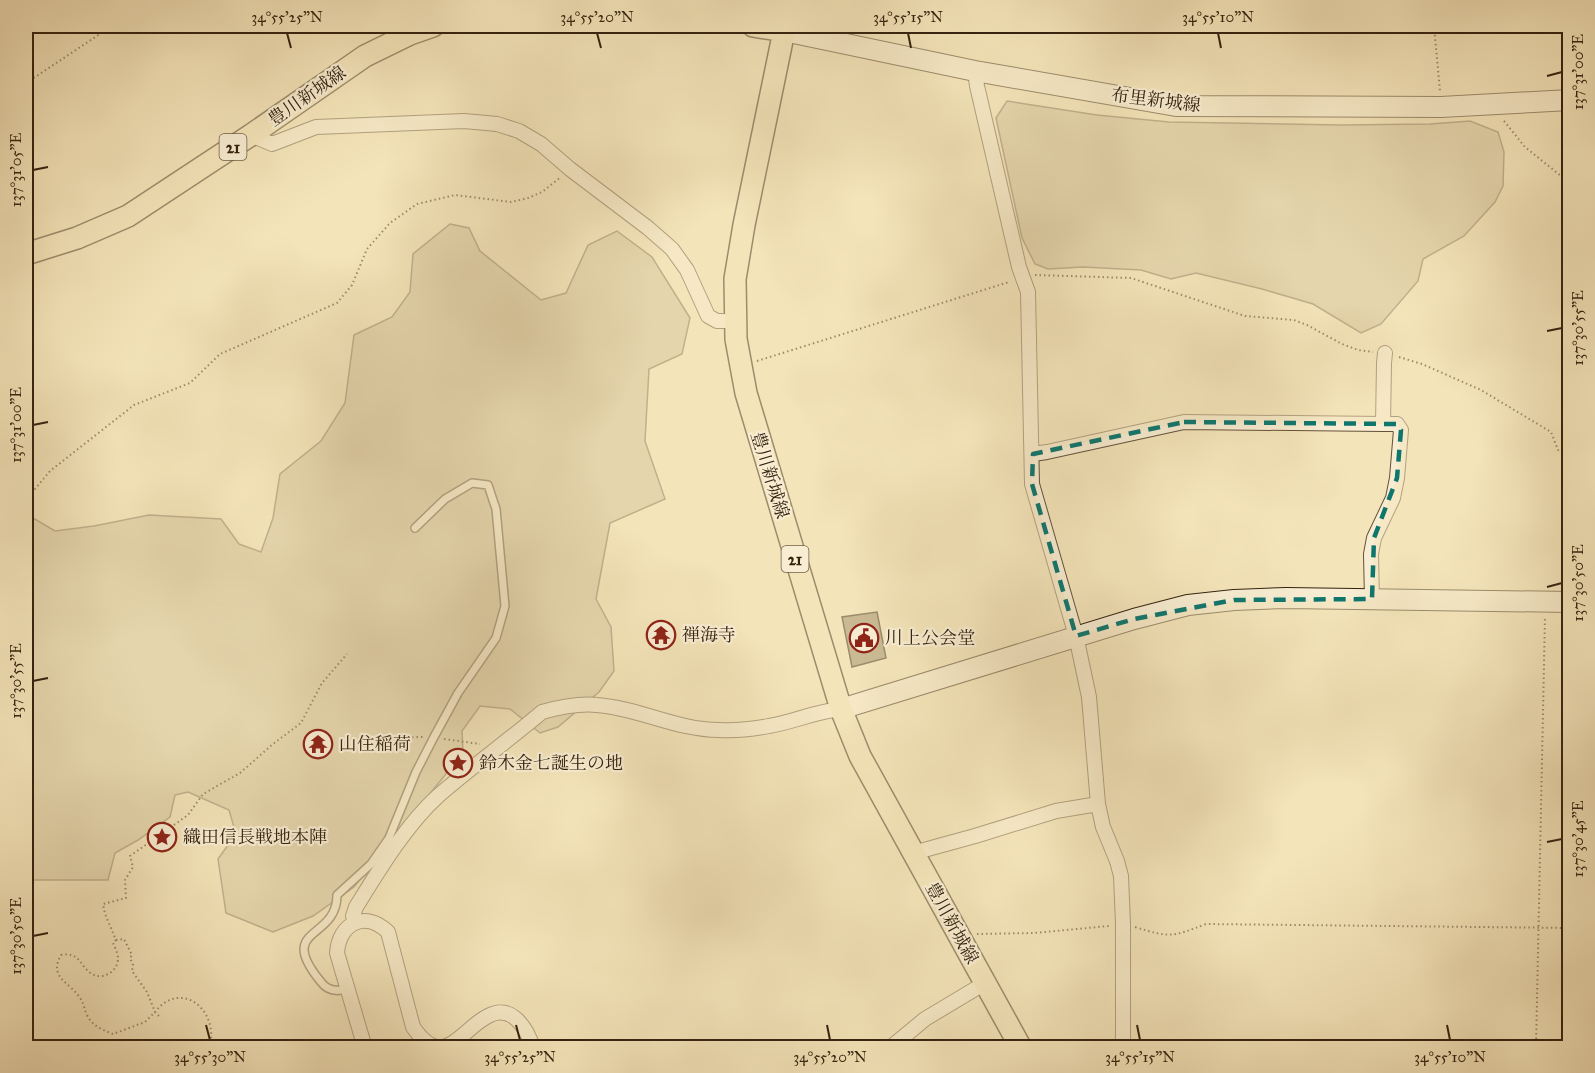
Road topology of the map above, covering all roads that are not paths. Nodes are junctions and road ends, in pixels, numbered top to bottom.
1 (433, 26) edge
2 (753, 26) edge
3 (784, 32) junction
4 (975, 71) junction
5 (1569, 100) edge
6 (251, 135) junction
7 (26, 254) edge
8 (735, 321) junction
9 (1385, 353) road end
10 (1383, 423) junction
11 (1033, 454) junction
12 (415, 528) dead end
13 (1372, 599) junction
14 (1569, 602) edge
15 (1076, 636) junction
16 (841, 709) junction
17 (1098, 804) junction
18 (913, 853) junction
19 (356, 922) junction
20 (985, 983) junction
21 (346, 989) junction
22 (365, 1047) edge
23 (533, 1047) edge
24 (890, 1047) edge
25 (1021, 1047) edge
26 (1123, 1047) edge

1 - 6 main road, 豊川新城線 / 21
2 - 3 main road
3 - 4 main road, 布里新城線
3 - 8 main road, 豊川新城線 / 21
4 - 5 main road, 布里新城線
4 - 11 street
6 - 7 main road, 豊川新城線 / 21
6 - 8 street
8 - 16 main road, 豊川新城線 / 21
9 - 10 street
10 - 11 street
10 - 13 street
11 - 15 street
12 - 21 lane
13 - 14 main road
13 - 15 main road
15 - 16 main road
15 - 17 street
16 - 18 main road, 豊川新城線 / 21
16 - 19 street
17 - 18 street
17 - 26 street
18 - 20 main road, 豊川新城線 / 21
19 - 21 street
19 - 23 street
20 - 24 street
20 - 25 main road, 豊川新城線 / 21
21 - 22 street

